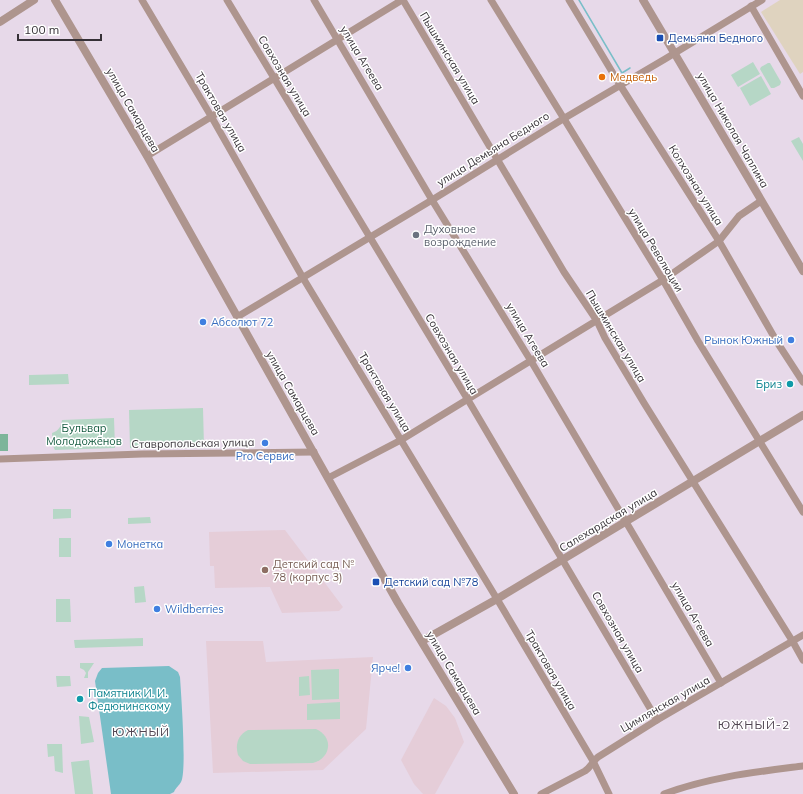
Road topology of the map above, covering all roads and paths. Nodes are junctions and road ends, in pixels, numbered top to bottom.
1 (34, 0) edge
2 (55, 0) edge
3 (142, 0) edge
4 (226, 0) edge
5 (314, 0) edge
6 (402, 0) edge
7 (491, 0) edge
8 (569, 0) edge
9 (643, 0) edge
10 (762, 0) edge
11 (751, 6) junction
12 (0, 22) edge
13 (338, 39) junction
14 (675, 53) junction
15 (274, 78) junction
16 (620, 85) junction
17 (803, 96) edge
18 (211, 116) junction
19 (563, 119) junction
20 (147, 156) junction
21 (498, 159) junction
22 (432, 200) junction
23 (761, 201) junction
24 (369, 238) junction
25 (719, 241) junction
26 (803, 271) edge
27 (303, 278) junction
28 (663, 280) junction
29 (237, 317) junction
30 (597, 320) junction
31 (531, 361) junction
32 (803, 382) edge
33 (467, 400) junction
34 (803, 415) edge
35 (401, 440) junction
36 (760, 442) junction
37 (314, 452) junction
38 (0, 459) edge
39 (328, 478) junction
40 (694, 482) junction
41 (803, 512) edge
42 (627, 522) junction
43 (563, 560) junction
44 (497, 599) junction
45 (803, 635) edge
46 (422, 641) junction
47 (793, 642) junction
48 (803, 660) edge
49 (721, 684) junction
50 (657, 720) junction
51 (593, 761) junction
52 (803, 766) edge
53 (514, 794) edge
54 (541, 794) edge
55 (609, 794) edge
56 (664, 794) edge

1 - 12 street
2 - 20 street, улица Самарцева
3 - 18 street, Трактовая улица
4 - 15 street, Совхозная улица
5 - 13 street, улица Агеева
6 - 13 street
6 - 21 street, Пышминская улица
7 - 19 street, улица Революции
8 - 16 street, Колхозная улица
9 - 14 street, улица Николая Чаплина
10 - 11 street, улица Демьяна Бедного
11 - 14 street, улица Демьяна Бедного
11 - 17 street
13 - 15 street
13 - 22 street, улица Агеева
14 - 16 street, улица Демьяна Бедного
14 - 23 street, улица Николая Чаплина
15 - 18 street
15 - 24 street, Совхозная улица
16 - 19 street, улица Демьяна Бедного
16 - 25 street, Колхозная улица
18 - 20 street
18 - 27 street, Трактовая улица
19 - 21 street, улица Демьяна Бедного
19 - 28 street, улица Революции
20 - 29 street, улица Самарцева
21 - 22 street, улица Демьяна Бедного
21 - 30 street, Пышминская улица
22 - 24 street, улица Демьяна Бедного
22 - 31 street, улица Агеева
23 - 25 street
23 - 26 street, улица Николая Чаплина
24 - 27 street, улица Демьяна Бедного
24 - 33 street, Совхозная улица
25 - 28 street
25 - 32 street, Колхозная улица
27 - 29 street, улица Демьяна Бедного
27 - 35 street, Трактовая улица
28 - 30 street
28 - 36 street, улица Революции
29 - 37 street, улица Самарцева
30 - 31 street
30 - 40 street, Пышминская улица
31 - 33 street
31 - 42 street, улица Агеева
33 - 35 street
33 - 43 street, Совхозная улица
34 - 36 street, Салехардская улица
35 - 39 street
35 - 44 street, Трактовая улица
36 - 40 street, Салехардская улица
36 - 41 street, улица Революции
37 - 38 street, Ставропольская улица
37 - 39 street, улица Самарцева
39 - 46 street, улица Самарцева
40 - 42 street, Салехардская улица
40 - 47 street, Пышминская улица
42 - 43 street, Салехардская улица
42 - 49 street, улица Агеева
43 - 44 street, Салехардская улица
43 - 50 street, Совхозная улица
44 - 46 street, Салехардская улица
44 - 51 street, Трактовая улица
45 - 47 street, Цимлянская улица
46 - 53 street, улица Самарцева
47 - 48 street, Пышминская улица
47 - 49 street, Цимлянская улица
49 - 50 street, Цимлянская улица
50 - 51 street, Цимлянская улица
51 - 54 street, Цимлянская улица
51 - 55 street, Трактовая улица
52 - 56 street

